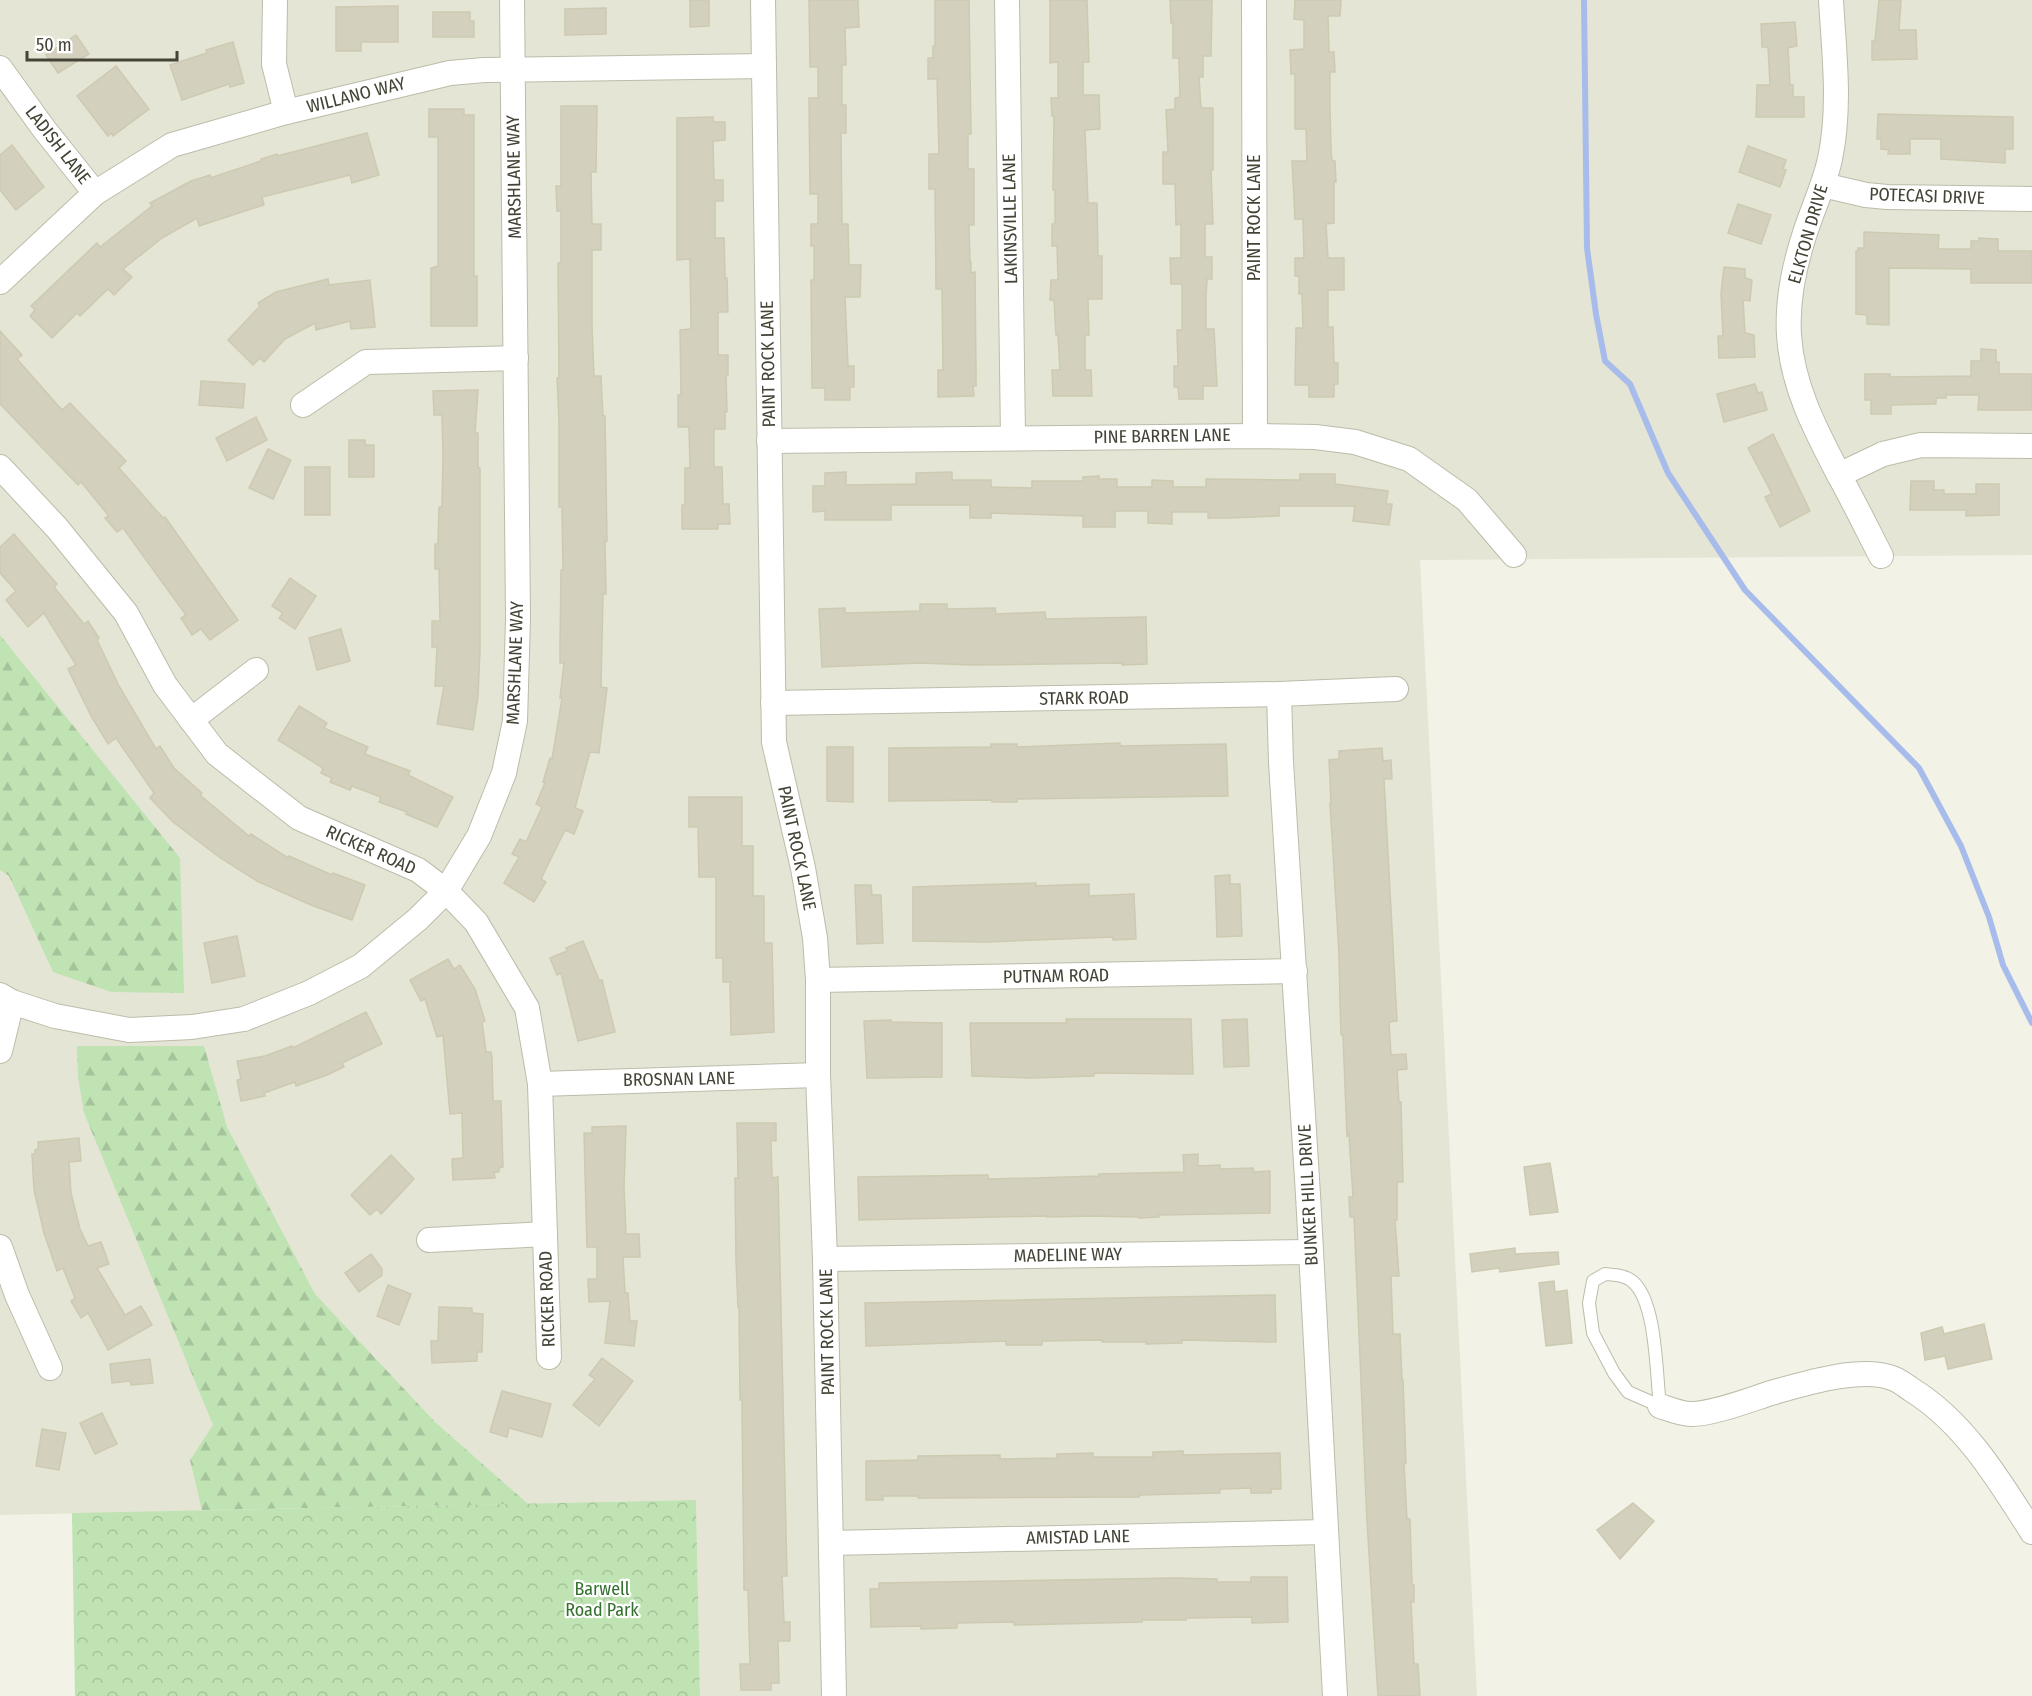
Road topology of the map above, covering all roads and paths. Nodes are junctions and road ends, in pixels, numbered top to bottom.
1 (275, 0) edge
2 (512, 0) edge
3 (763, 0) edge
4 (1007, 0) edge
5 (1254, 0) edge
6 (1831, 0) edge
7 (764, 66) junction
8 (0, 68) edge
9 (513, 69) junction
10 (286, 112) junction
11 (1823, 185) junction
12 (95, 193) junction
13 (2032, 199) edge
14 (0, 282) edge
15 (516, 358) junction
16 (303, 405) dead end
17 (1255, 436) junction
18 (1013, 438) junction
19 (769, 441) junction
20 (2032, 446) edge
21 (0, 467) edge
22 (1839, 475) junction
23 (1514, 555) dead end
24 (1881, 556) dead end
25 (256, 670) dead end
26 (1396, 689) dead end
27 (1279, 694) junction
28 (772, 703) junction
29 (191, 720) junction
30 (446, 891) junction
31 (1294, 971) junction
32 (818, 980) junction
33 (6, 999) edge
34 (0, 1051) edge
35 (818, 1075) junction
36 (540, 1084) junction
37 (545, 1234) junction
38 (429, 1240) dead end
39 (0, 1247) edge
40 (1310, 1252) junction
41 (825, 1259) junction
42 (9, 1301) edge
43 (549, 1357) dead end
44 (50, 1368) dead end
45 (1660, 1406) junction
46 (1326, 1532) junction
47 (2032, 1532) edge
48 (831, 1543) junction
49 (834, 1696) edge
50 (1335, 1696) edge

1 - 10 street
2 - 9 street, MARSHLANE WAY
3 - 7 street, PAINT ROCK LANE
4 - 18 street, LAKINSVILLE LANE
5 - 17 street, PAINT ROCK LANE
6 - 11 street, ELKTON DRIVE
7 - 9 street, WILLANO WAY
7 - 19 street, PAINT ROCK LANE
8 - 12 street, LADISH LANE
9 - 10 street, WILLANO WAY
9 - 15 street, MARSHLANE WAY
10 - 12 street, WILLANO WAY
11 - 13 street, POTECASI DRIVE
11 - 22 street, ELKTON DRIVE
12 - 14 street, WILLANO WAY
15 - 16 street
15 - 30 street, MARSHLANE WAY
17 - 18 street, PINE BARREN LANE
17 - 23 street, PINE BARREN LANE
18 - 19 street, PINE BARREN LANE
19 - 28 street, PAINT ROCK LANE
20 - 22 street
21 - 29 street, RICKER ROAD
22 - 24 street, ELKTON DRIVE
25 - 29 street
26 - 27 street, STARK ROAD
27 - 28 street, STARK ROAD
27 - 31 street, BUNKER HILL DRIVE
28 - 32 street, PAINT ROCK LANE
29 - 30 street, RICKER ROAD
30 - 33 street, MARSHLANE WAY
30 - 36 street, RICKER ROAD
31 - 32 street, PUTNAM ROAD
31 - 40 street, BUNKER HILL DRIVE
32 - 35 street, PAINT ROCK LANE
33 - 34 street
35 - 36 street, BROSNAN LANE
35 - 41 street, PAINT ROCK LANE
36 - 37 street, RICKER ROAD
37 - 38 street
37 - 43 street, RICKER ROAD
39 - 42 street
40 - 41 street, MADELINE WAY
40 - 46 street, BUNKER HILL DRIVE
41 - 48 street, PAINT ROCK LANE
42 - 44 street
45 - 45 lane
45 - 47 street
46 - 48 street, AMISTAD LANE
46 - 50 street, BUNKER HILL DRIVE
48 - 49 street, PAINT ROCK LANE

